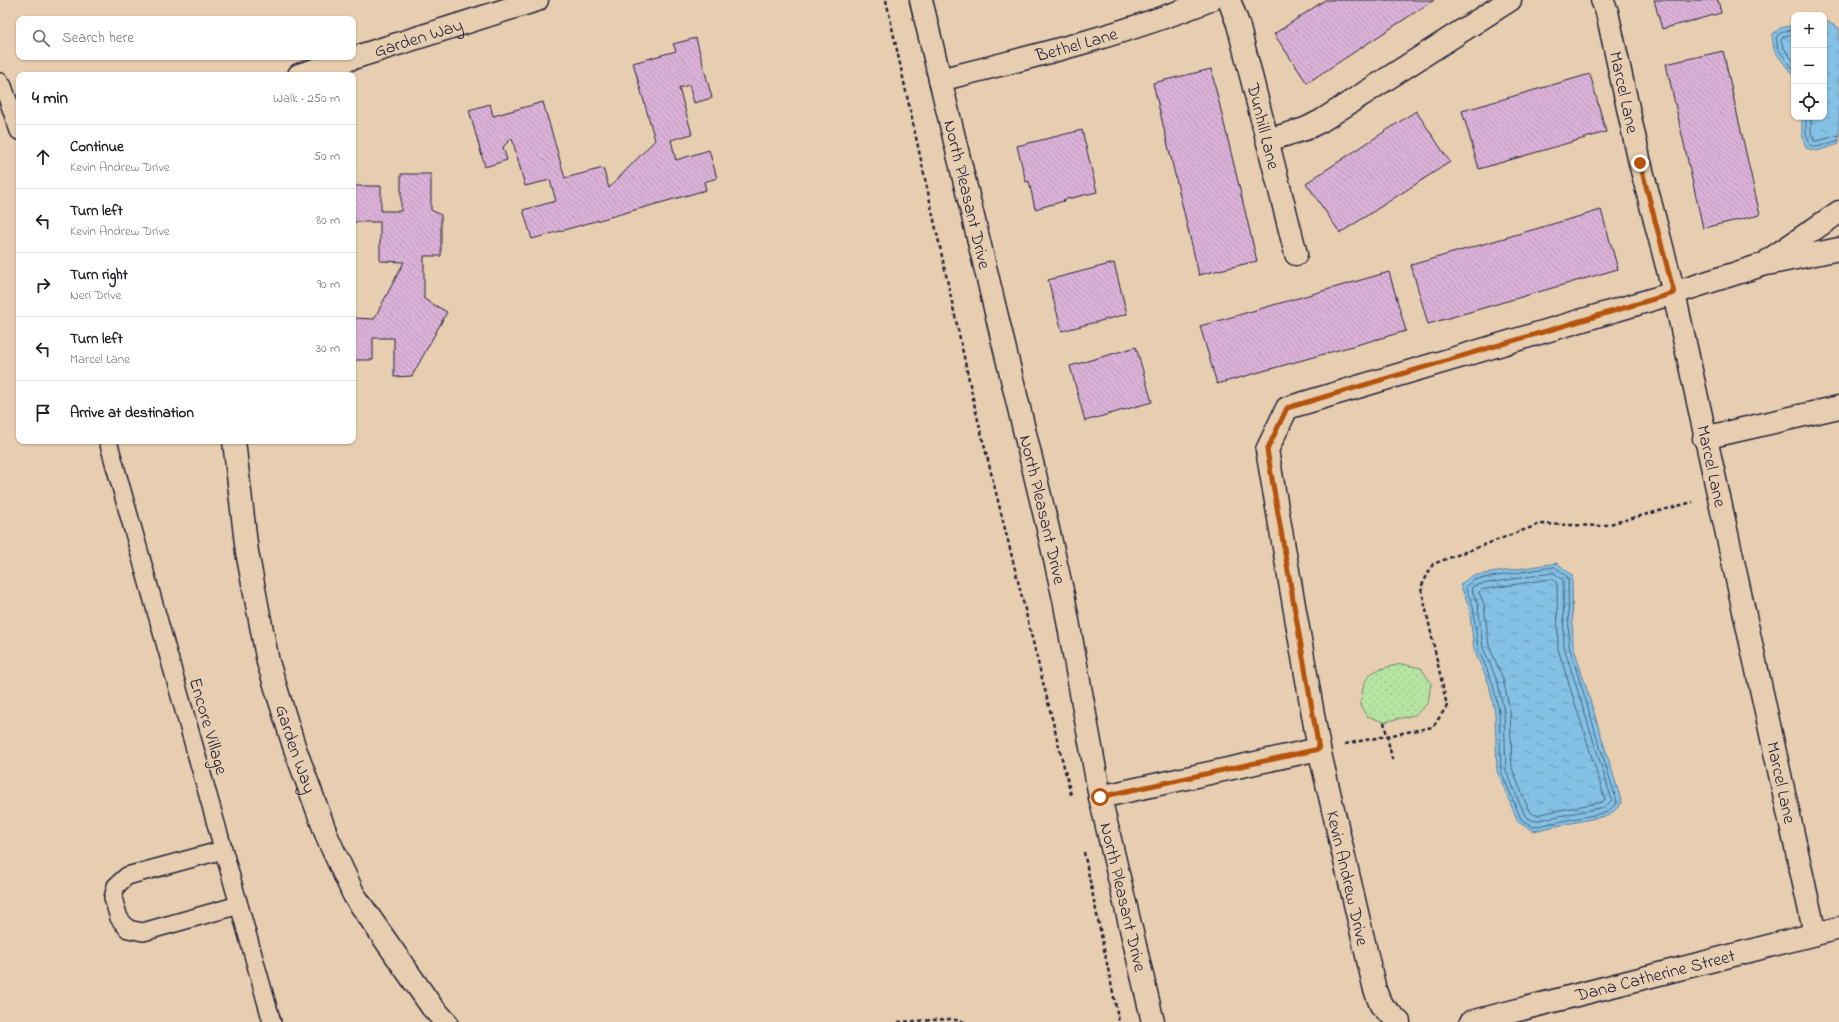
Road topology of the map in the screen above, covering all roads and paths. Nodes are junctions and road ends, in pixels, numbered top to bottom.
1 (537, 0) edge
2 (886, 0) edge
3 (920, 0) edge
4 (1210, 0) edge
5 (1229, 0) edge
6 (1510, 0) edge
7 (1602, 0) edge
8 (356, 57) edge
9 (347, 60) edge
10 (309, 72) edge
11 (940, 80) junction
12 (0, 82) edge
13 (16, 123) edge
14 (1268, 140) junction
15 (1839, 212) edge
16 (1839, 249) edge
17 (1296, 254) dead end
18 (1762, 265) junction
19 (1674, 293) junction
20 (1839, 407) edge
21 (1704, 438) junction
22 (109, 444) edge
23 (234, 444) edge
24 (1695, 502) dead end
25 (1384, 722) dead end
26 (1388, 735) junction
27 (1319, 749) junction
28 (1393, 763) dead end
29 (1100, 797) junction
30 (1072, 801) dead end
31 (1083, 847) dead end
32 (223, 850) junction
33 (239, 905) junction
34 (1839, 928) edge
35 (1815, 934) junction
36 (272, 1022) edge
37 (446, 1022) edge
38 (898, 1022) edge
39 (965, 1022) edge
40 (1119, 1022) edge
41 (1153, 1022) edge
42 (1399, 1022) edge
43 (1471, 1022) edge

1 - 8 street, Garden Way
2 - 30 path
3 - 11 street, North Pleasant Drive
4 - 11 street, Bethel Lane
5 - 14 street, Dunhill Lane
6 - 14 street
7 - 19 street, Marcel Lane
9 - 10 street, Garden Way
11 - 29 street, North Pleasant Drive
12 - 13 lane
14 - 17 street, Dunhill Lane
15 - 18 street
16 - 18 street
18 - 19 street
19 - 21 street, Marcel Lane
19 - 27 street, Kevin Andrew Drive
20 - 21 street
21 - 35 street, Marcel Lane
22 - 32 lane, Encore Village
23 - 37 street, Garden Way
24 - 26 path
25 - 26 path
26 - 27 path
26 - 28 path
27 - 29 street
27 - 42 street, Kevin Andrew Drive
29 - 41 street, North Pleasant Drive
31 - 40 path
32 - 33 lane, Encore Village
32 - 33 lane
33 - 36 lane, Encore Village
34 - 35 street, Dana Catherine Street
35 - 43 street, Dana Catherine Street
38 - 39 path

